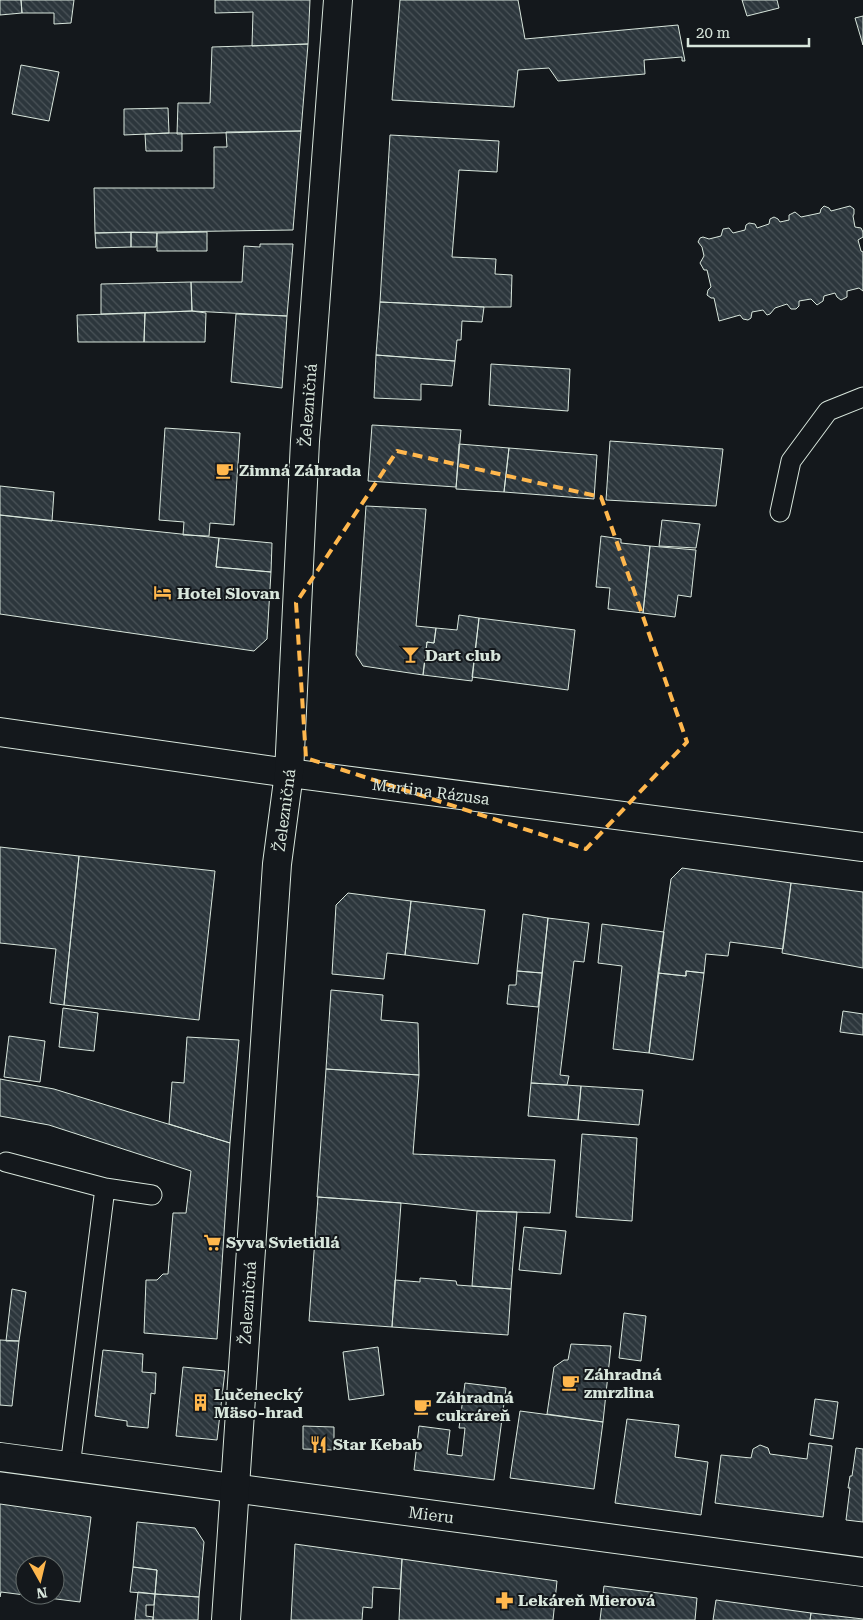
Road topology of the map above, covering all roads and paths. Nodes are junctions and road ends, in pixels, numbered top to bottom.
1 (338, 0) edge
2 (863, 397) edge
3 (780, 512) dead end
4 (0, 732) edge
5 (289, 773) junction
6 (863, 847) edge
7 (6, 1162) dead end
8 (105, 1188) junction
9 (152, 1195) dead end
10 (0, 1457) edge
11 (70, 1467) junction
12 (234, 1489) junction
13 (863, 1572) edge
14 (226, 1620) edge

1 - 5 street, Železničná
2 - 3 lane
4 - 5 street, Martina Rázusa
5 - 6 street, Martina Rázusa
5 - 12 street, Železničná
7 - 8 lane
8 - 9 lane
8 - 11 lane
10 - 11 street, Mieru
11 - 12 street, Mieru
12 - 13 street, Mieru
12 - 14 street, Železničná

